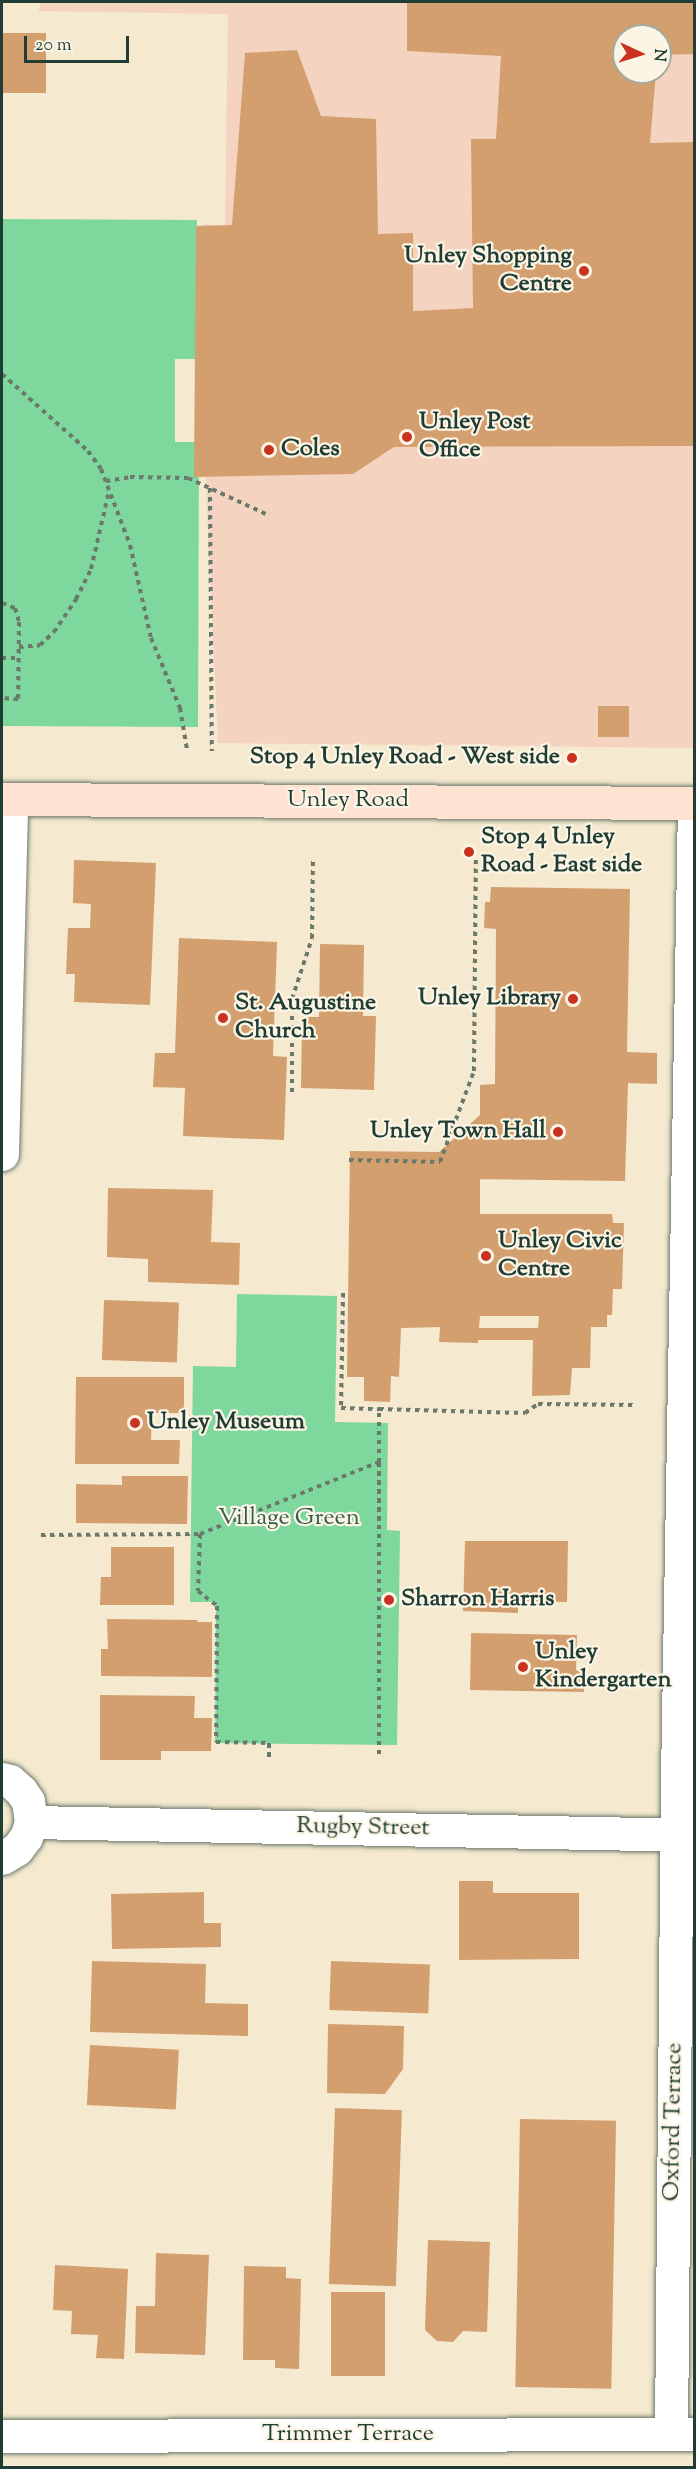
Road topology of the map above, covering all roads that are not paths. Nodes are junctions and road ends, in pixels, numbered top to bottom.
1 (6, 799) edge
2 (694, 803) edge
3 (2, 1154) edge
4 (2, 1779) edge
5 (31, 1822) junction
6 (686, 1835) edge
7 (2, 1858) edge
8 (683, 2434) edge
9 (2, 2436) edge

1 - 2 main road, Unley Road
1 - 3 street
2 - 6 street, Oxford Terrace
4 - 5 street
5 - 6 street, Rugby Street
5 - 7 street
6 - 8 street, Oxford Terrace
8 - 9 street, Trimmer Terrace

